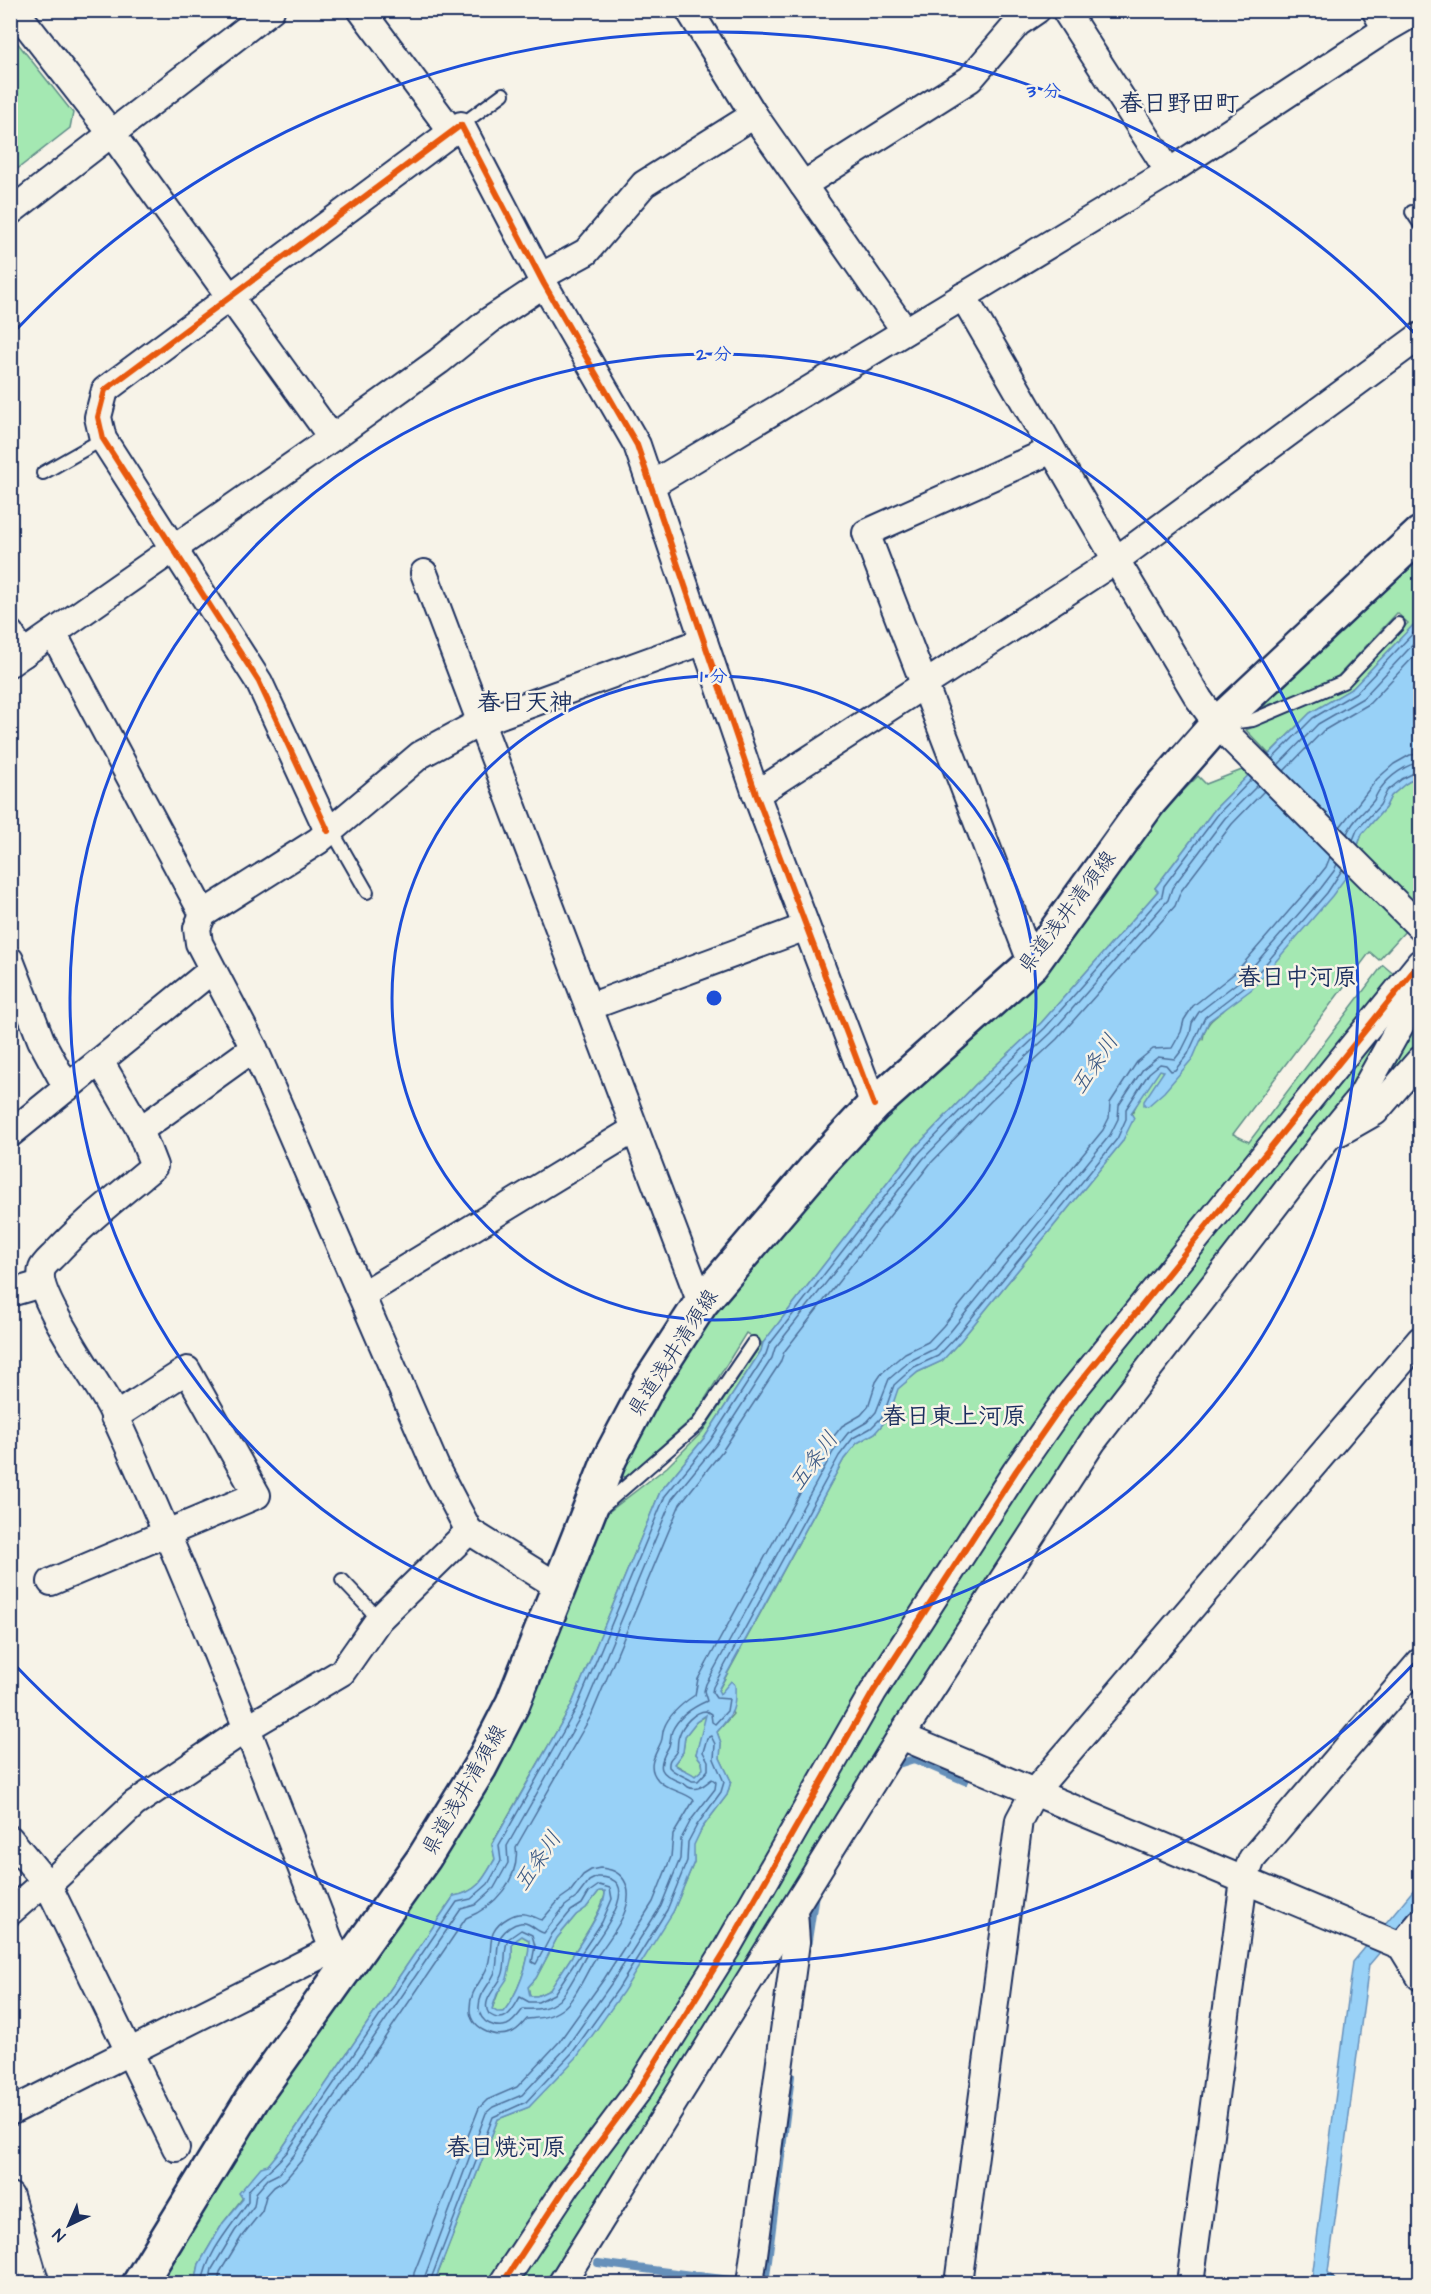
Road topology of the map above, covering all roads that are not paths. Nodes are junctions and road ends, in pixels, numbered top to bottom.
1 (15, 10) edge
2 (271, 10) edge
3 (361, 10) edge
4 (689, 10) edge
5 (1037, 10) edge
6 (1065, 10) edge
7 (1419, 10) edge
8 (1380, 20) edge
9 (503, 94) dead end
10 (754, 115) junction
11 (457, 128) junction
12 (112, 134) junction
13 (1169, 172) junction
14 (803, 185) junction
15 (10, 212) edge
16 (1412, 212) dead end
17 (1420, 224) edge
18 (542, 281) junction
19 (963, 296) junction
20 (230, 298) junction
21 (905, 331) junction
22 (1420, 336) edge
23 (332, 438) junction
24 (103, 440) junction
25 (1053, 450) junction
26 (43, 473) dead end
27 (651, 485) junction
28 (1420, 534) edge
29 (174, 549) junction
30 (1116, 560) junction
31 (424, 573) dead end
32 (1398, 624) dead end
33 (53, 633) junction
34 (704, 641) junction
35 (15, 650) edge
36 (924, 685) junction
37 (481, 722) junction
38 (1225, 732) junction
39 (756, 795) junction
40 (330, 830) junction
41 (367, 892) dead end
42 (203, 914) junction
43 (806, 927) junction
44 (1420, 927) edge
45 (10, 960) edge
46 (1420, 963) edge
47 (1032, 964) junction
48 (212, 970) junction
49 (1420, 990) edge
50 (589, 1007) junction
51 (254, 1048) junction
52 (1420, 1060) edge
53 (100, 1061) junction
54 (67, 1088) junction
55 (874, 1105) junction
56 (635, 1129) junction
57 (140, 1130) junction
58 (10, 1134) edge
59 (1324, 1142) junction
60 (41, 1284) junction
61 (10, 1293) edge
62 (362, 1295) junction
63 (701, 1303) junction
64 (1420, 1340) edge
65 (753, 1343) dead end
66 (114, 1417) junction
67 (585, 1522) junction
68 (469, 1531) junction
69 (166, 1534) junction
70 (342, 1580) dead end
71 (51, 1582) dead end
72 (559, 1587) junction
73 (379, 1619) junction
74 (1420, 1662) edge
75 (247, 1728) junction
76 (901, 1736) junction
77 (1034, 1792) junction
78 (10, 1839) edge
79 (1244, 1880) junction
80 (48, 1885) junction
81 (794, 1911) junction
82 (10, 1912) edge
83 (1420, 1923) edge
84 (1396, 1944) junction
85 (338, 1961) junction
86 (1420, 1977) edge
87 (130, 2052) junction
88 (10, 2112) edge
89 (176, 2148) dead end
90 (10, 2196) edge
91 (36, 2283) edge
92 (139, 2283) edge
93 (502, 2283) edge
94 (561, 2283) edge
95 (750, 2283) edge
96 (958, 2283) edge
97 (1190, 2283) edge

1 - 12 street
2 - 12 street
3 - 11 street
4 - 10 street
5 - 14 street
6 - 13 street
7 - 8 street
8 - 13 street
9 - 11 lane
10 - 14 street
10 - 18 street
11 - 18 street
11 - 20 street
12 - 15 street
12 - 20 street
13 - 19 street
14 - 21 street
16 - 17 lane
18 - 23 street
18 - 27 street
19 - 21 street
19 - 25 street
20 - 23 street
20 - 24 street
21 - 27 street
22 - 30 street
23 - 29 street
24 - 26 lane
24 - 29 street
25 - 30 street
25 - 36 street
27 - 34 street
28 - 38 main road, 県道浅井清須線
29 - 33 street
29 - 40 street
30 - 36 street
30 - 38 street
31 - 37 street
32 - 38 lane
33 - 35 street
33 - 42 street
34 - 37 street
34 - 39 street
36 - 39 street
36 - 47 street
37 - 40 street
37 - 50 street
38 - 44 street
38 - 47 main road, 県道浅井清須線
39 - 43 street
40 - 41 lane
40 - 42 street
42 - 48 street
43 - 50 street
43 - 55 street
45 - 54 street
46 - 93 street
47 - 55 main road, 県道浅井清須線
48 - 51 street
48 - 53 street
49 - 59 street
50 - 56 street
51 - 57 street
51 - 62 street
52 - 59 street
53 - 54 street
53 - 57 street
54 - 58 street
55 - 63 main road, 県道浅井清須線
56 - 62 street
56 - 63 street
57 - 60 street
59 - 76 street
60 - 61 street
60 - 66 street
62 - 68 street
63 - 67 main road, 県道浅井清須線
64 - 77 street
65 - 67 lane
66 - 69 street
66 - 69 street
67 - 72 main road, 県道浅井清須線
68 - 72 street
68 - 73 street
69 - 71 street
69 - 75 street
70 - 73 lane
72 - 85 main road, 県道浅井清須線
73 - 75 street
74 - 79 street
75 - 80 street
75 - 85 street
76 - 77 street
76 - 81 street
77 - 79 street
77 - 96 street
78 - 80 street
79 - 84 street
79 - 97 street
80 - 82 street
80 - 87 street
81 - 94 street
81 - 95 street
83 - 84 street
84 - 86 street
85 - 87 street
85 - 92 main road, 県道浅井清須線
87 - 88 street
87 - 89 street
90 - 91 street

